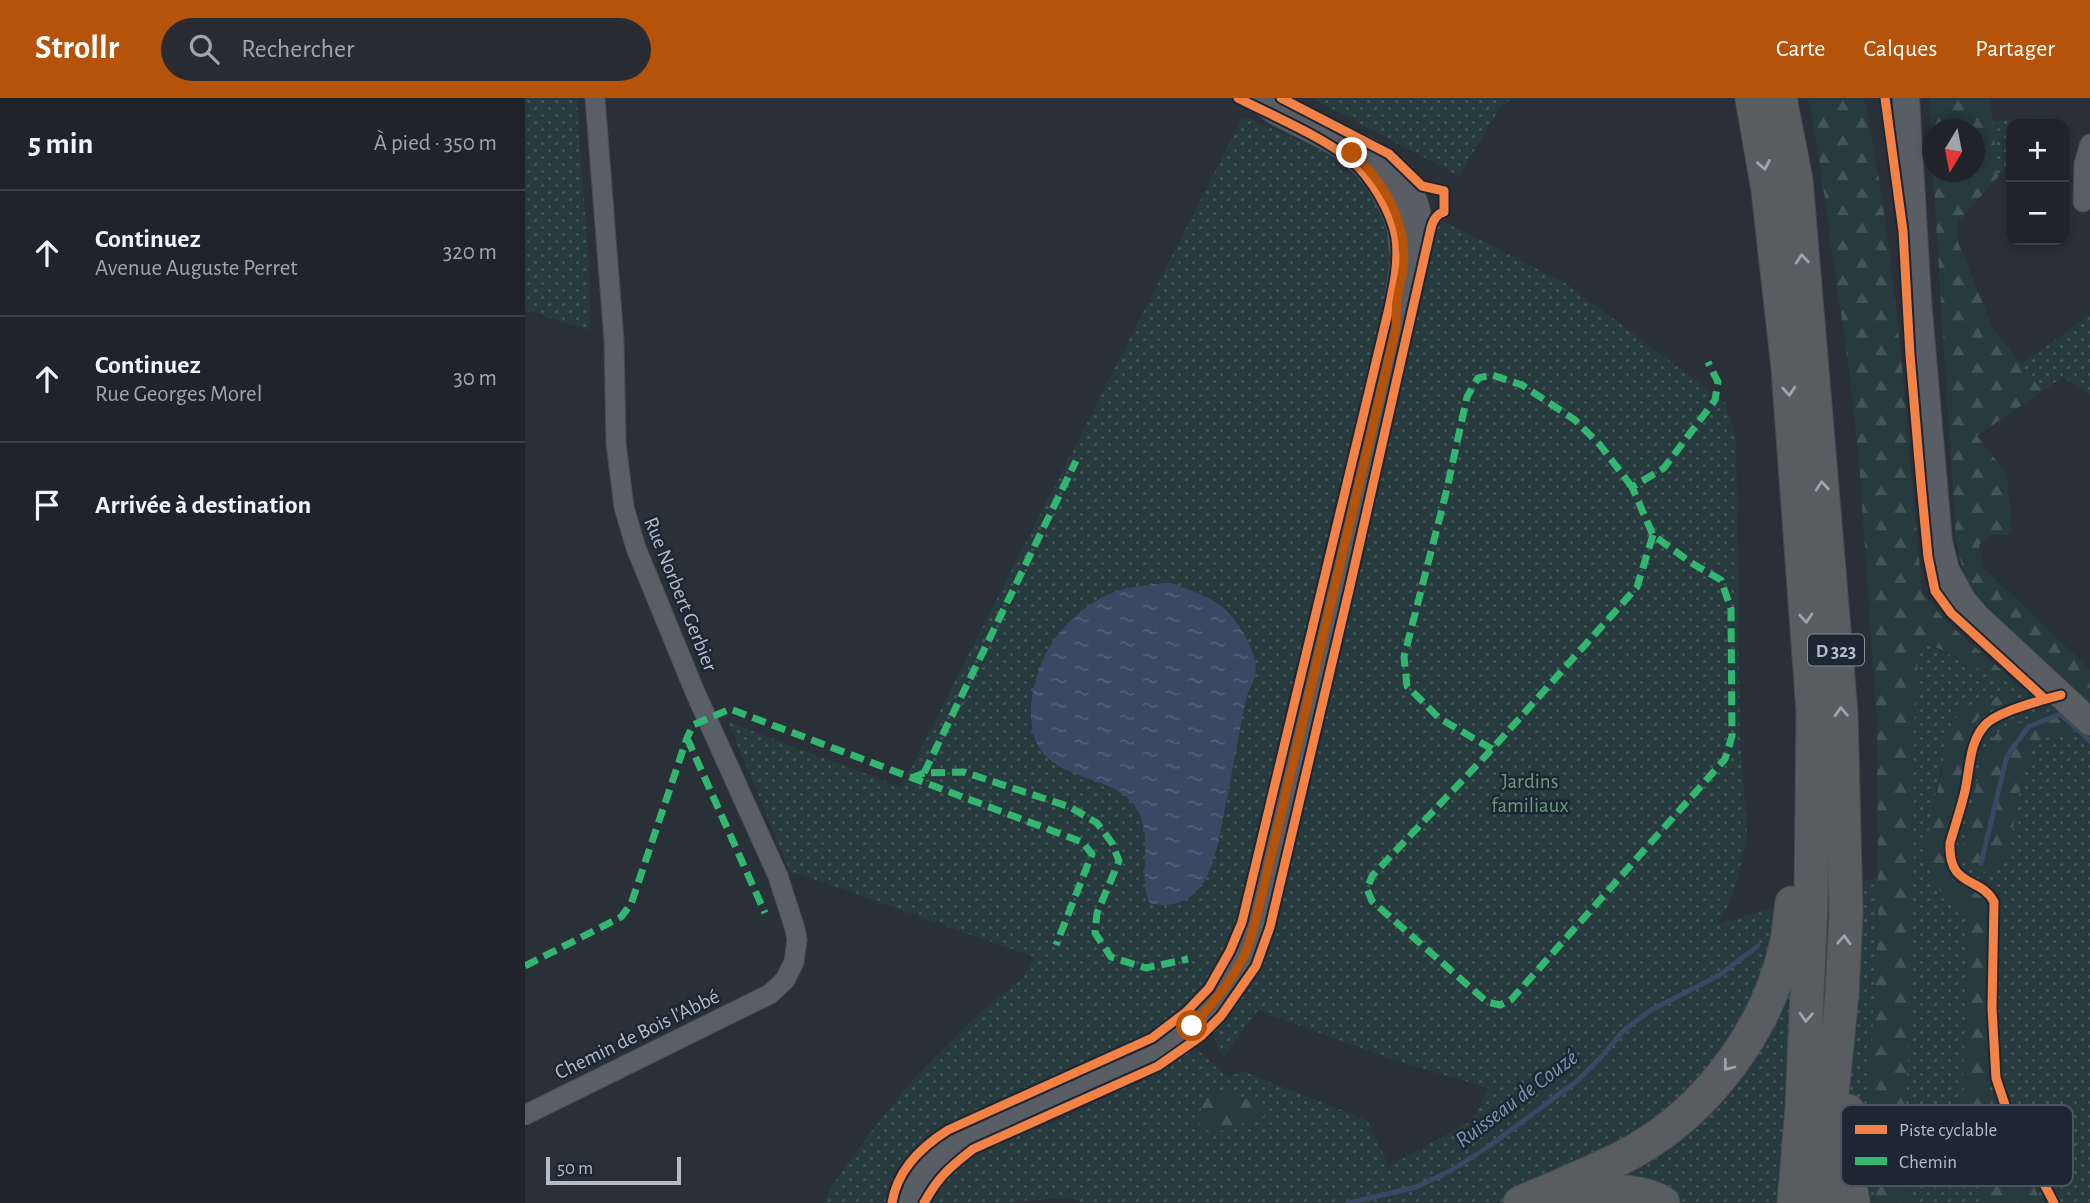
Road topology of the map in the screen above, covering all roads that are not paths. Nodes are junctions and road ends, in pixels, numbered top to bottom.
1 (596, 98) edge
2 (1260, 98) edge
3 (1752, 98) edge
4 (1780, 98) edge
5 (1906, 98) edge
6 (2090, 144) edge
7 (2083, 202) dead end
8 (2090, 722) edge
9 (1813, 771) junction
10 (770, 993) joint
11 (1842, 995) junction
12 (1847, 1105) edge
13 (525, 1115) edge
14 (906, 1203) edge
15 (1520, 1203) edge
16 (1565, 1203) edge
17 (1664, 1203) edge
18 (1794, 1203) edge
19 (1821, 1203) edge

1 - 10 street, Rue Norbert Gerbier
2 - 14 street
3 -> 9 highway, D 323
11 -> 4 highway, D 323
5 - 8 street
6 - 7 street
9 -> 15 highway
9 -> 18 highway, D 323
10 - 13 street, Chemin de Bois l'Abbé
11 - 12 highway
11 - 19 highway, D 323
16 - 17 highway

